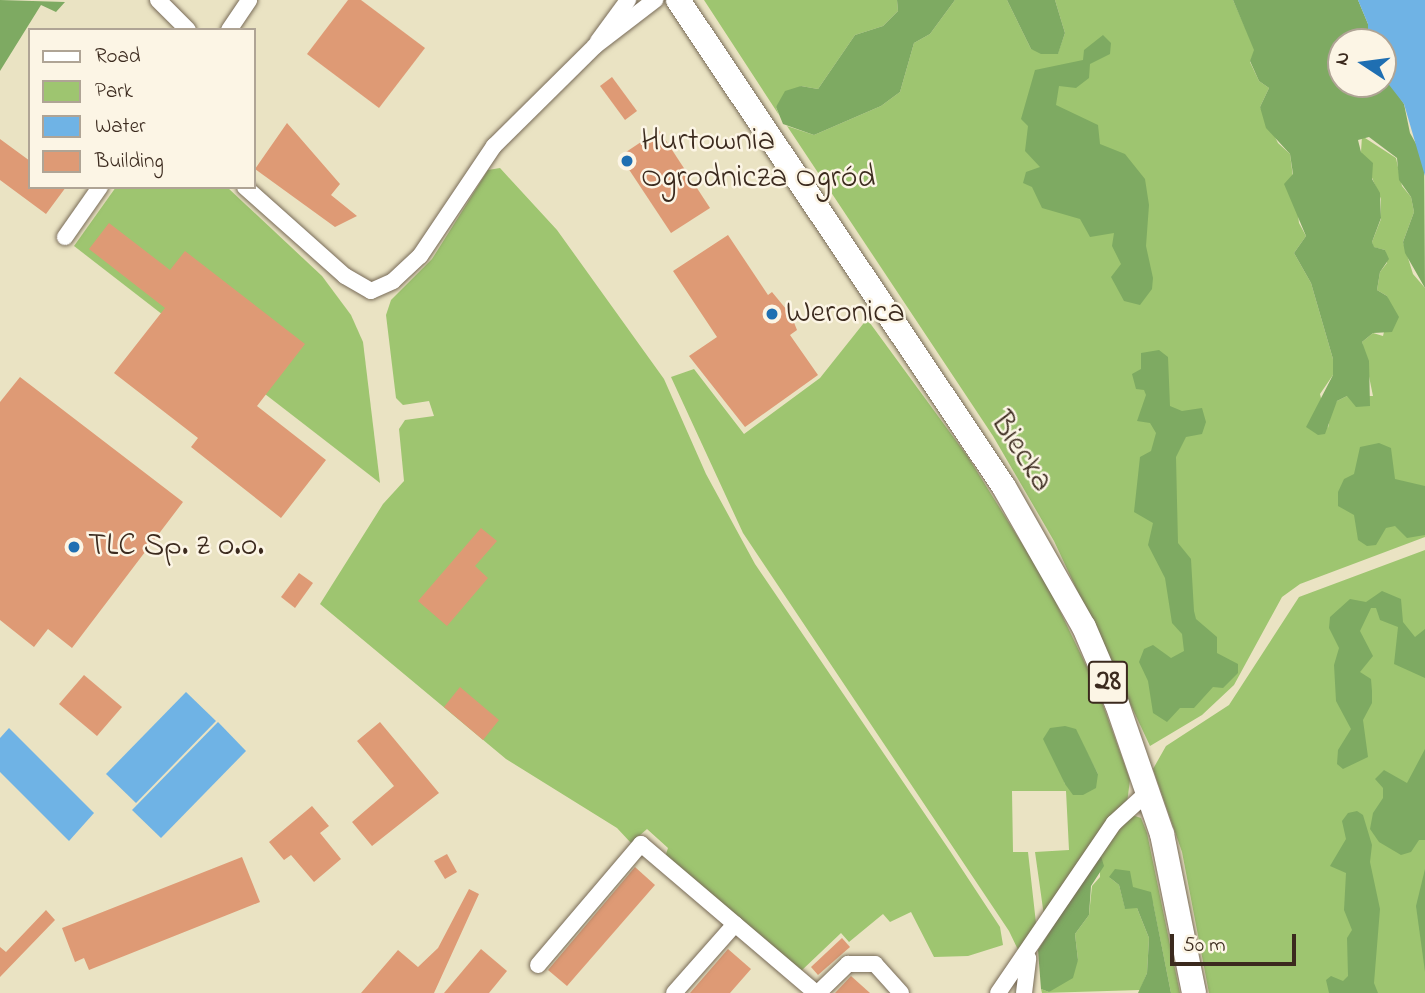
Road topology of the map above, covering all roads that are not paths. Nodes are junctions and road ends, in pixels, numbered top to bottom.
1 (158, 0) edge
2 (249, 0) edge
3 (628, 0) edge
4 (655, 0) edge
5 (678, 0) edge
6 (186, 28) edge
7 (230, 28) edge
8 (595, 46) junction
9 (99, 189) edge
10 (247, 189) edge
11 (65, 237) dead end
12 (1148, 792) junction
13 (735, 924) junction
14 (1032, 949) junction
15 (538, 965) dead end
16 (674, 993) edge
17 (817, 993) edge
18 (901, 993) edge
19 (998, 993) edge
20 (1024, 993) edge
21 (1194, 993) edge

1 - 6 street
2 - 7 street
3 - 8 street
4 - 8 street
5 - 12 main road, Biecka / 28
8 - 10 street
9 - 11 street
12 - 14 street
12 - 21 main road, Biecka / 28
13 - 15 street
13 - 16 street
13 - 17 street
14 - 19 street
14 - 20 street
17 - 18 street

